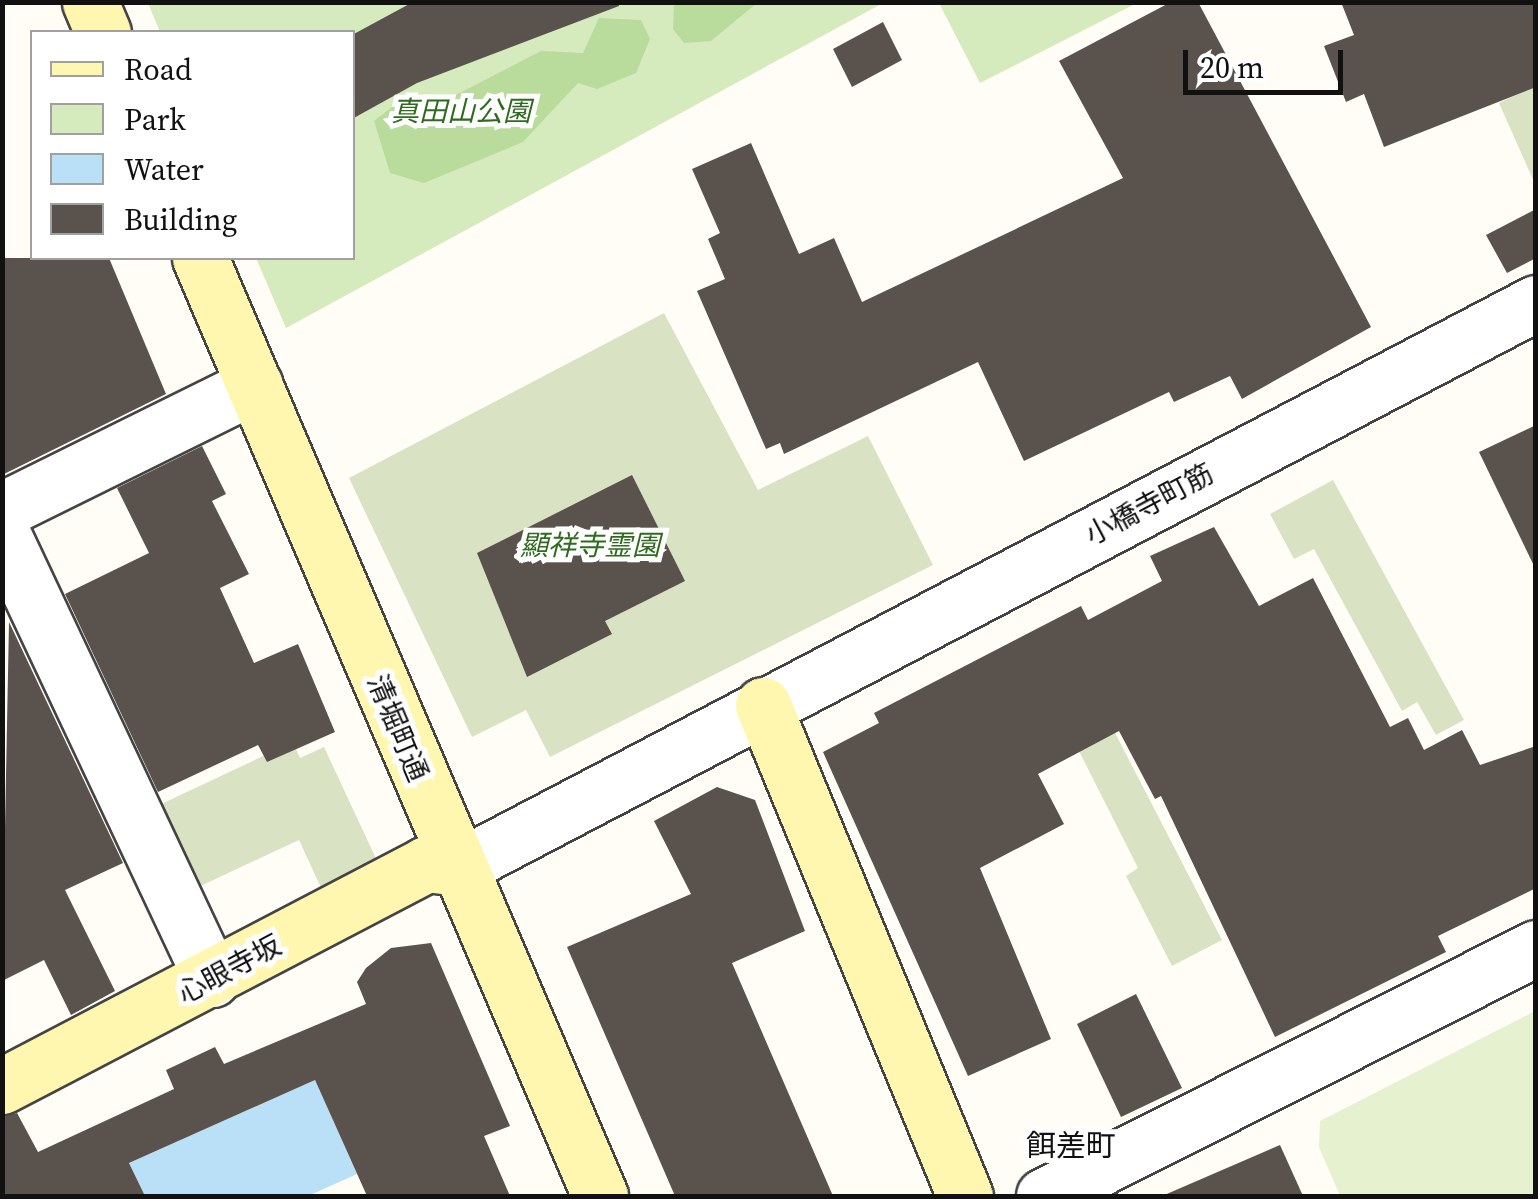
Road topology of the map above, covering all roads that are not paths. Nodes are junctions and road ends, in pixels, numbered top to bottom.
1 (90, 2) edge
2 (102, 30) edge
3 (201, 260) edge
4 (1536, 303) edge
5 (255, 385) junction
6 (2, 510) edge
7 (2, 533) edge
8 (763, 705) junction
9 (457, 868) junction
10 (1536, 948) edge
11 (212, 979) junction
12 (2, 1086) edge
13 (600, 1196) edge
14 (965, 1196) edge
15 (1044, 1196) edge

1 - 2 street
3 - 5 street, 清堀町通
4 - 8 street, 小橋寺町筋
5 - 6 street
5 - 9 street, 清堀町通
7 - 11 street
8 - 9 street, 小橋寺町筋
8 - 14 street
9 - 11 street, 心眼寺坂
9 - 13 street, 清堀町通
10 - 15 street
11 - 12 street, 心眼寺坂

